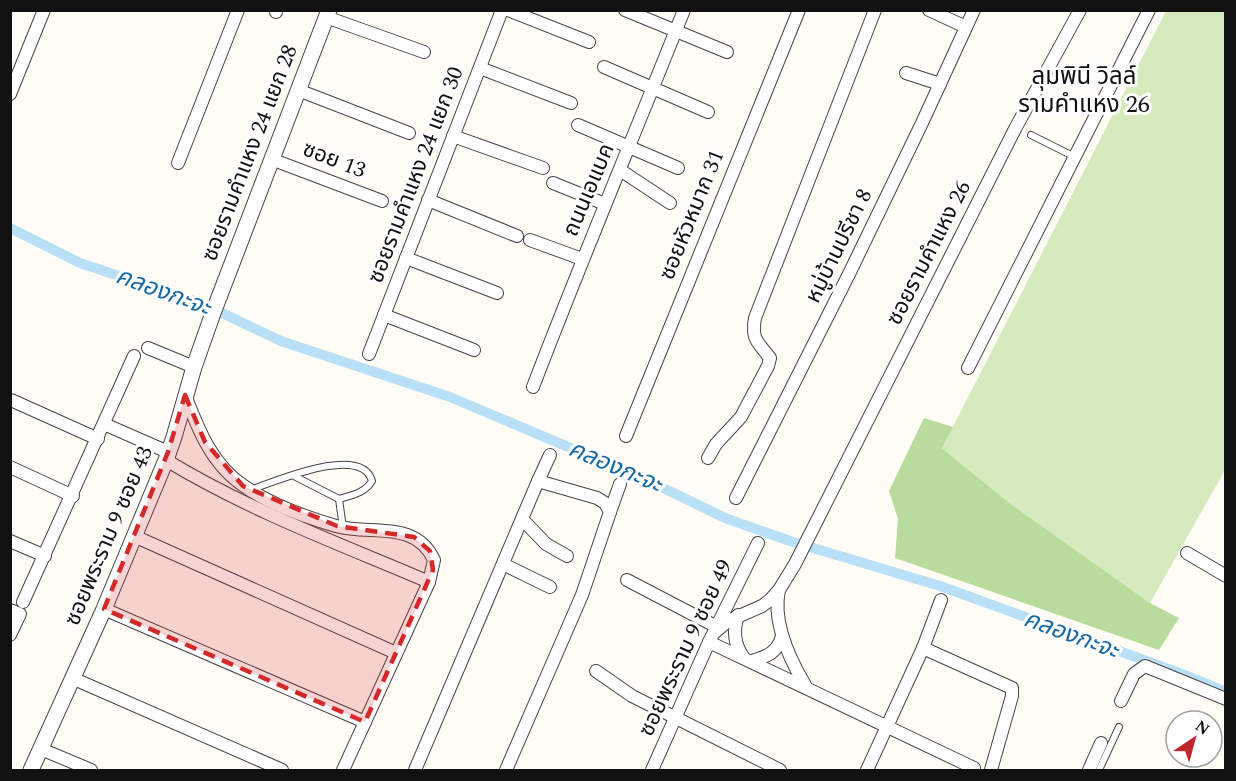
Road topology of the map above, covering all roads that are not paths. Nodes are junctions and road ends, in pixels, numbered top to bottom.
1 (44, 10) edge
2 (238, 10) edge
3 (502, 10) edge
4 (508, 10) edge
5 (625, 10) edge
6 (684, 10) edge
7 (799, 10) edge
8 (874, 10) edge
9 (929, 10) edge
10 (974, 10) edge
11 (1080, 10) edge
12 (1149, 10) edge
13 (328, 14) edge
14 (966, 27) junction
15 (676, 31) junction
16 (589, 42) dead end
17 (424, 52) dead end
18 (727, 52) dead end
19 (604, 67) dead end
20 (480, 68) junction
21 (906, 73) dead end
22 (940, 84) junction
23 (654, 88) junction
24 (298, 90) junction
25 (10, 94) edge
26 (570, 103) dead end
27 (708, 111) dead end
28 (578, 125) dead end
29 (409, 133) dead end
30 (1031, 135) dead end
31 (453, 136) junction
32 (630, 146) junction
33 (1075, 157) junction
34 (271, 159) junction
35 (178, 163) dead end
36 (543, 168) dead end
37 (678, 168) dead end
38 (620, 170) junction
39 (553, 183) dead end
40 (428, 200) junction
41 (382, 201) dead end
42 (670, 203) dead end
43 (605, 204) junction
44 (517, 236) dead end
45 (530, 240) dead end
46 (406, 258) junction
47 (582, 259) junction
48 (497, 293) dead end
49 (213, 312) joint
50 (384, 315) junction
51 (148, 348) dead end
52 (474, 350) dead end
53 (369, 354) dead end
54 (134, 356) dead end
55 (194, 367) junction
56 (968, 368) dead end
57 (533, 387) dead end
58 (185, 395) junction
59 (11, 400) edge
60 (104, 424) junction
61 (626, 436) dead end
62 (98, 439) junction
63 (550, 454) dead end
64 (167, 456) junction
65 (708, 458) dead end
66 (10, 467) edge
67 (229, 473) junction
68 (294, 476) junction
69 (538, 481) junction
70 (620, 484) dead end
71 (220, 490) junction
72 (250, 490) junction
73 (73, 496) junction
74 (339, 498) junction
75 (735, 498) dead end
76 (610, 512) junction
77 (522, 519) junction
78 (343, 528) junction
79 (134, 536) junction
80 (10, 542) edge
81 (338, 543) junction
82 (758, 543) dead end
83 (1186, 553) dead end
84 (45, 556) junction
85 (567, 556) dead end
86 (503, 564) junction
87 (1226, 576) edge
88 (627, 580) dead end
89 (429, 582) junction
90 (550, 587) dead end
91 (779, 590) junction
92 (941, 600) dead end
93 (18, 609) edge
94 (104, 609) junction
95 (738, 615) junction
96 (714, 634) junction
97 (10, 635) edge
98 (782, 636) junction
99 (923, 648) junction
100 (396, 653) junction
101 (748, 660) junction
102 (596, 671) dead end
103 (72, 678) junction
104 (806, 686) junction
105 (1226, 699) edge
106 (1121, 701) dead end
107 (675, 719) junction
108 (365, 722) junction
109 (887, 725) junction
110 (1119, 727) dead end
111 (1101, 743) dead end
112 (41, 749) junction
113 (974, 768) dead end
114 (31, 771) edge
115 (91, 771) edge
116 (282, 771) edge
117 (343, 771) edge
118 (415, 771) edge
119 (506, 771) edge
120 (652, 771) edge
121 (780, 771) edge
122 (867, 771) edge
123 (991, 771) edge
124 (1089, 771) edge
125 (1099, 771) edge

1 - 25 street
2 - 35 street
3 - 20 street, ซอยรามคำแหง 24 แยก 30
4 - 16 street
5 - 15 street
6 - 15 street, ถนนเอแบค
7 - 61 street, ซอยหัวหมาก 31
8 - 65 street
9 - 14 street
10 - 14 street, หมู่บ้านปรีชา 8
11 - 91 street, ซอยรามคำแหง 26
12 - 33 street
13 - 17 street
13 - 24 street, ซอยรามคำแหง 24 แยก 28
14 - 22 street, หมู่บ้านปรีชา 8
15 - 18 street
15 - 23 street, ถนนเอแบค
19 - 23 street
20 - 26 street
20 - 31 street, ซอยรามคำแหง 24 แยก 30
21 - 22 street
22 - 75 street, หมู่บ้านปรีชา 8
23 - 27 street
23 - 32 street, ถนนเอแบค
24 - 29 street
24 - 34 street, ซอยรามคำแหง 24 แยก 28
28 - 32 street
30 - 33 lane
31 - 36 street
31 - 40 street, ซอยรามคำแหง 24 แยก 30
32 - 37 street
32 - 38 street, ถนนเอแบค
33 - 56 street
34 - 41 street, ซอย 13
34 - 49 street, ซอยรามคำแหง 24 แยก 28
38 - 42 street
38 - 43 street, ถนนเอแบค
39 - 43 street
40 - 44 street
40 - 46 street, ซอยรามคำแหง 24 แยก 30
43 - 47 street, ถนนเอแบค
45 - 47 street
46 - 48 street
46 - 50 street, ซอยรามคำแหง 24 แยก 30
47 - 57 street, ถนนเอแบค
49 - 55 street, ซอยพระราม 9 ซอย 43
50 - 52 street
50 - 53 street, ซอยรามคำแหง 24 แยก 30
51 - 55 street
54 - 60 street
55 - 58 street, ซอยพระราม 9 ซอย 43
58 - 64 street, ซอยพระราม 9 ซอย 43
58 - 67 street
59 - 62 street
60 - 62 street
60 - 64 street
62 - 73 street
63 - 69 street
64 - 71 street
64 - 79 street, ซอยพระราม 9 ซอย 43
66 - 73 street
67 - 71 street
67 - 72 street
68 - 72 lane
68 - 74 lane
68 - 74 lane
69 - 76 street
69 - 77 street
70 - 76 street
71 - 81 street
72 - 78 street
73 - 84 street
74 - 78 lane
76 - 119 street
77 - 85 street
77 - 86 street
78 - 81 street
78 - 89 street
79 - 94 street, ซอยพระราม 9 ซอย 43
79 - 100 street
80 - 84 street
81 - 89 street
82 - 96 street, ซอยพระราม 9 ซอย 49
83 - 87 street
84 - 93 street
86 - 90 street
86 - 118 street
88 - 96 street
89 - 100 street
91 - 95 street
91 - 98 street
92 - 99 street
93 - 97 street
94 - 103 street, ซอยพระราม 9 ซอย 43
94 - 108 street
95 - 96 street
95 - 101 street
96 - 101 street
96 - 107 street, ซอยพระราม 9 ซอย 49
98 - 101 street
98 - 104 street
99 - 109 street
99 - 123 street
100 - 108 street
101 - 104 street
102 - 107 street
103 - 112 street, ซอยพระราม 9 ซอย 43
103 - 116 street
104 - 109 street
105 - 106 street
107 - 120 street, ซอยพระราม 9 ซอย 49
107 - 121 street
108 - 117 street
109 - 113 street
109 - 122 street
110 - 125 lane
111 - 124 street
112 - 114 street, ซอยพระราม 9 ซอย 43
112 - 115 street

